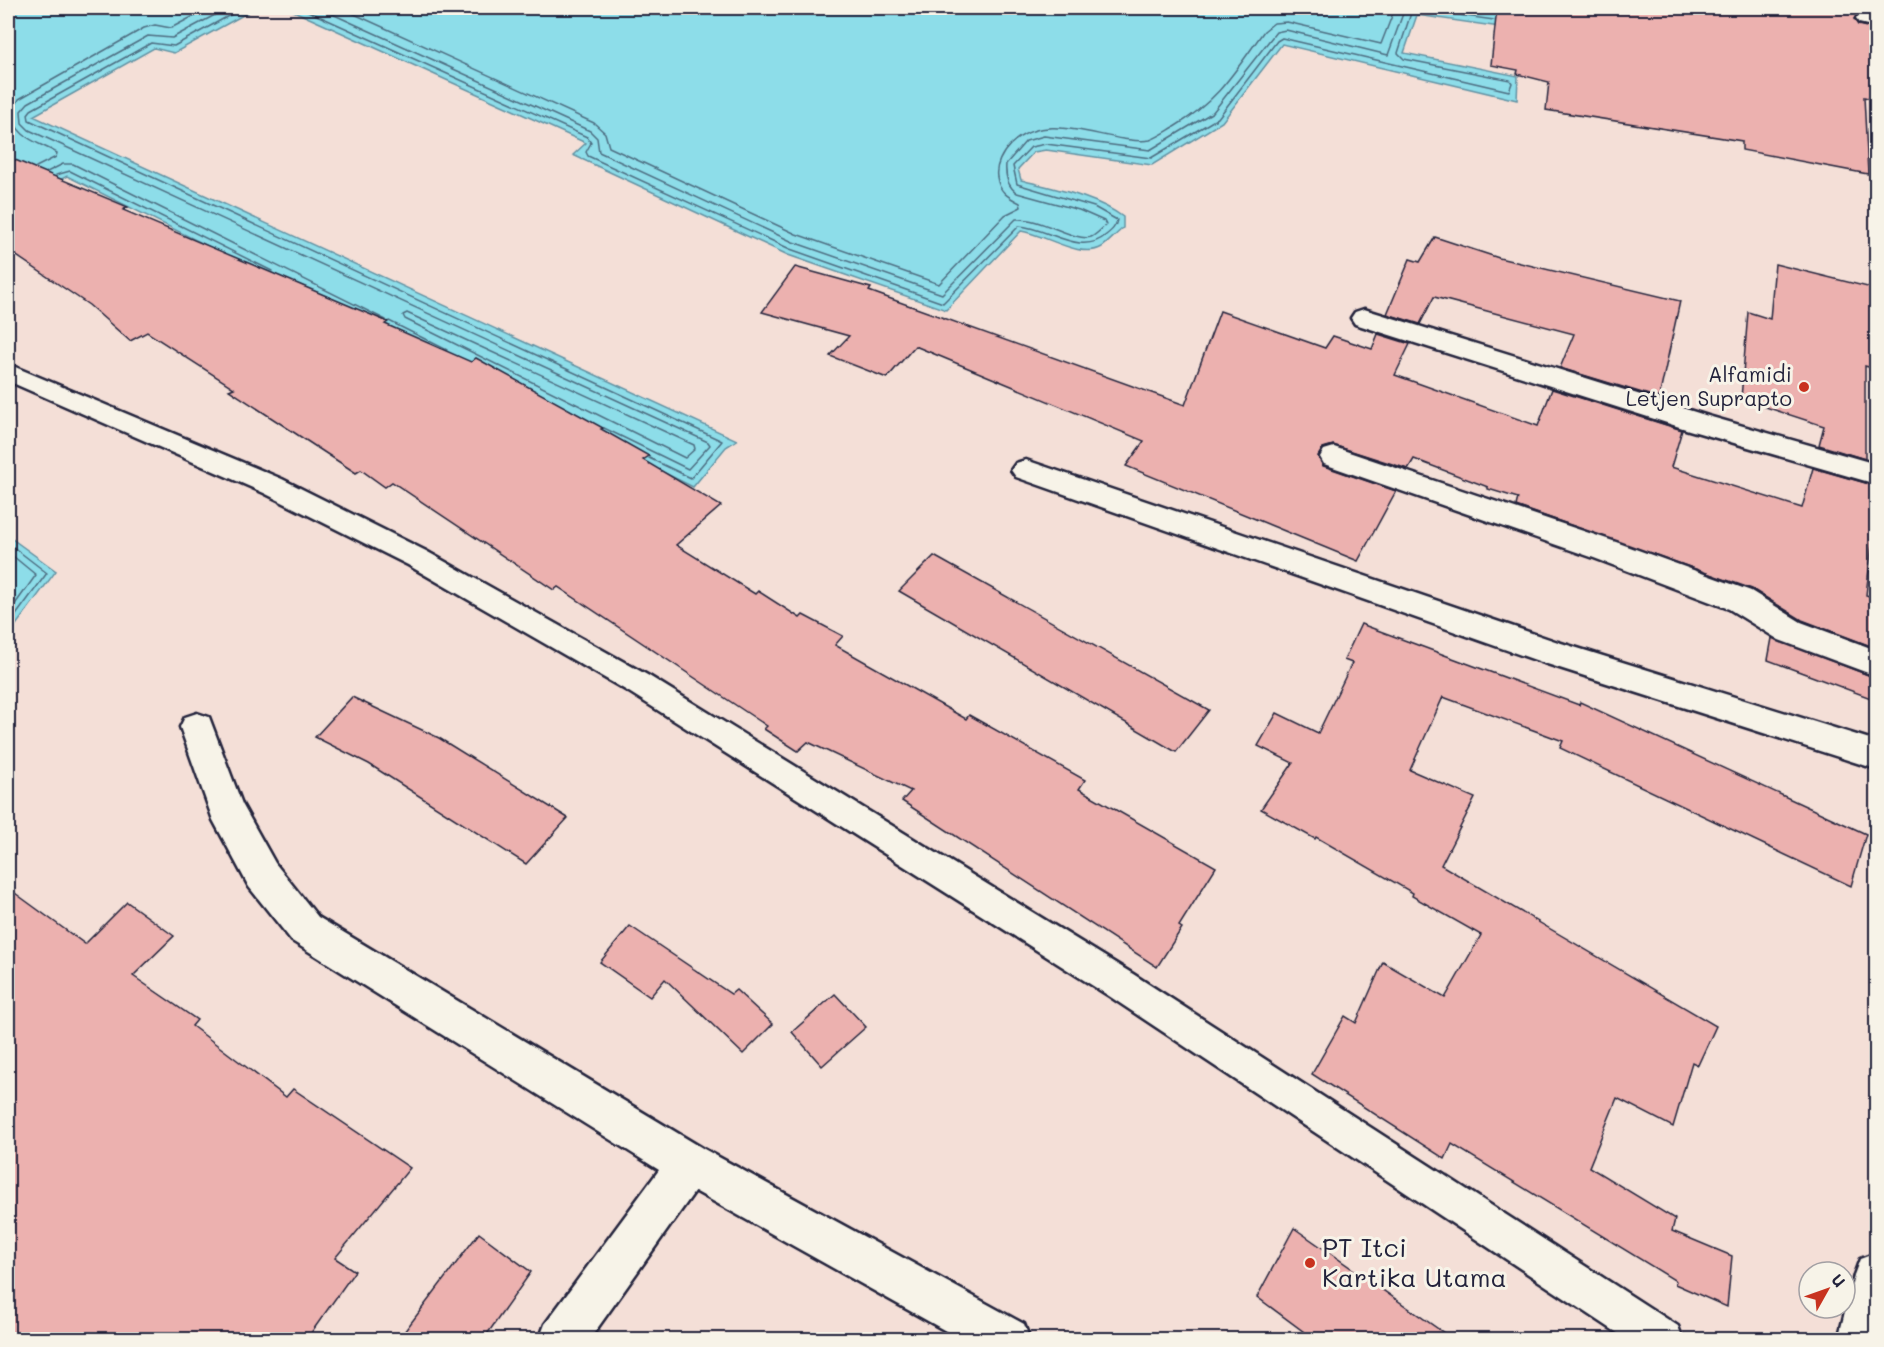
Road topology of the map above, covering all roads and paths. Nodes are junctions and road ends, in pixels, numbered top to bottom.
1 (1364, 318) dead end
2 (8, 372) edge
3 (1334, 457) dead end
4 (1026, 470) dead end
5 (1876, 474) edge
6 (1876, 663) edge
7 (196, 727) dead end
8 (1876, 755) edge
9 (689, 1164) junction
10 (1876, 1275) edge
11 (561, 1340) edge
12 (1008, 1340) edge
13 (1664, 1340) edge
14 (1861, 1340) edge

1 - 5 street
2 - 13 lane
3 - 6 street
4 - 8 street
7 - 9 street
9 - 11 street
9 - 12 street
10 - 14 street

